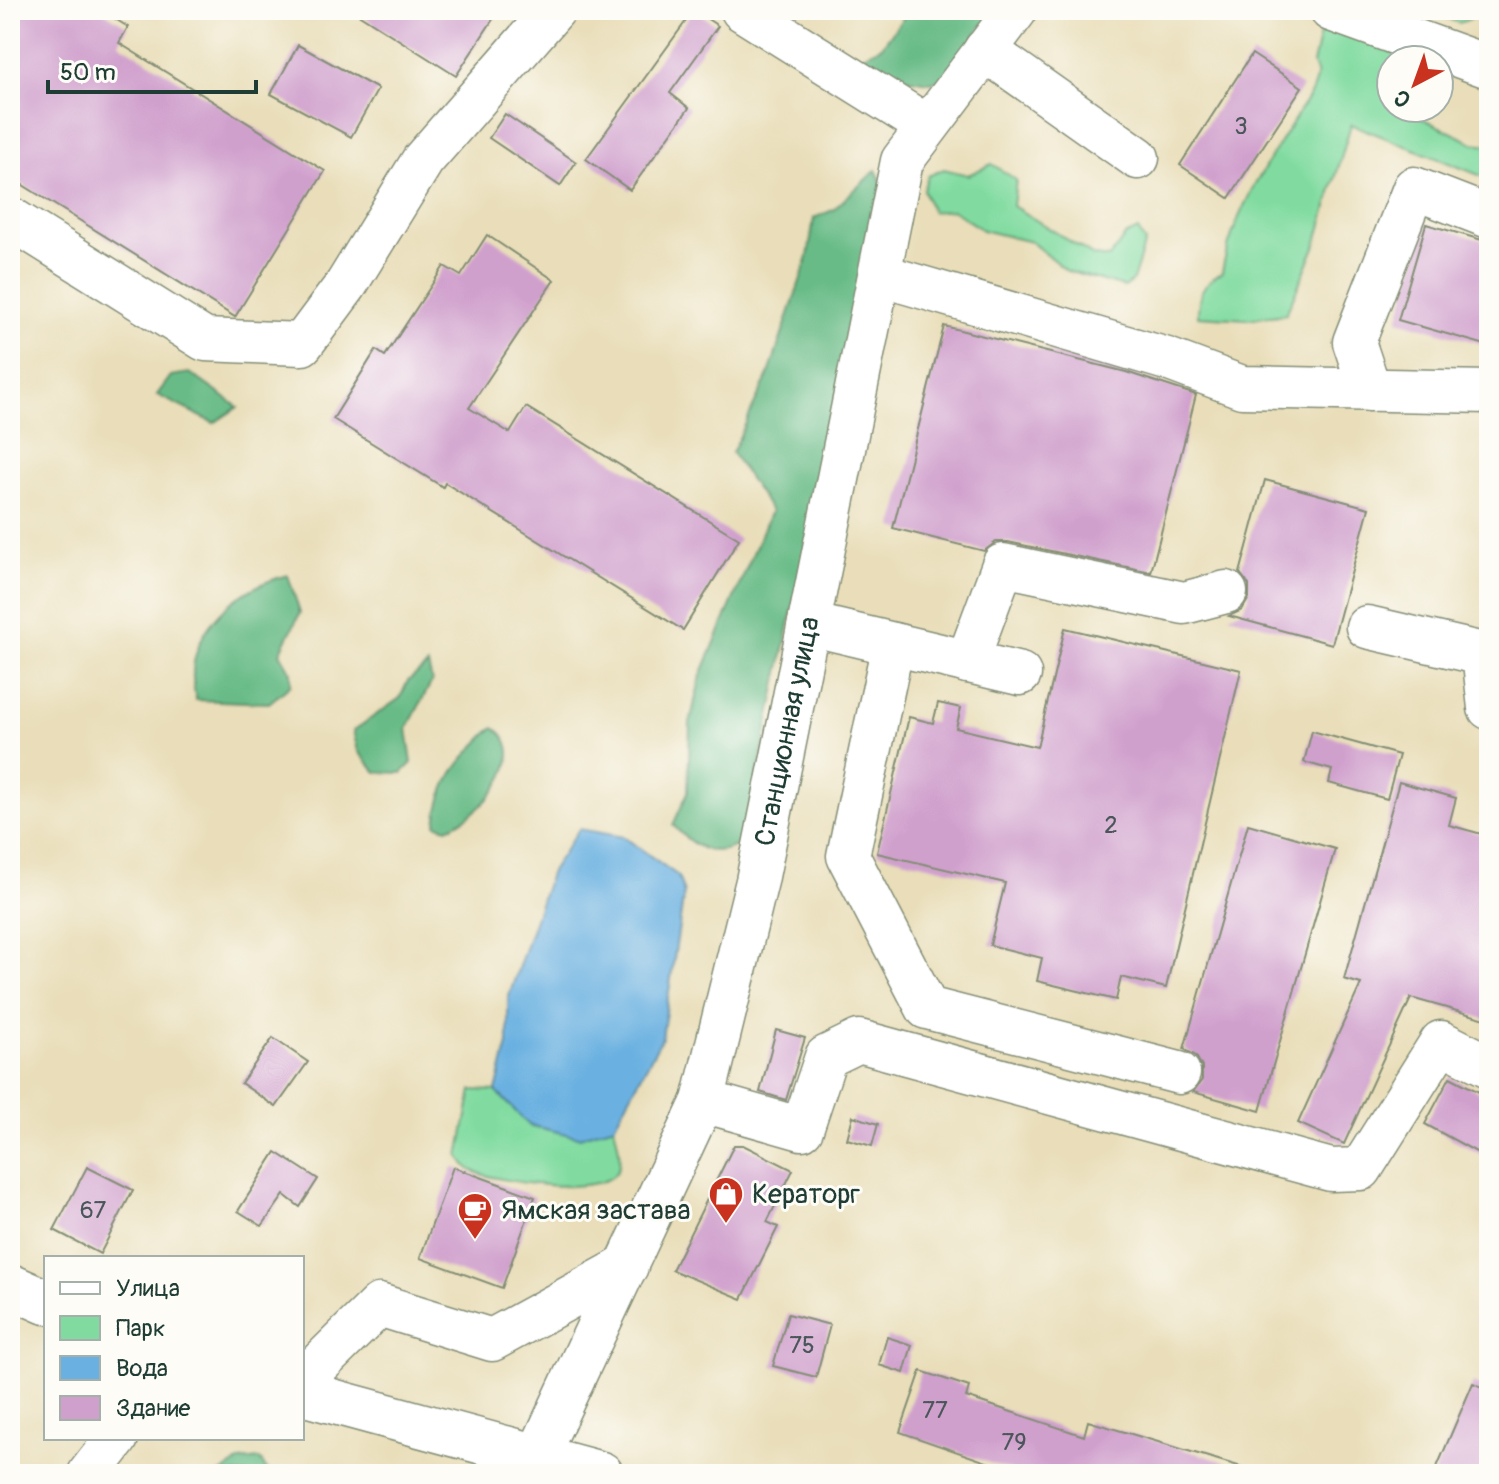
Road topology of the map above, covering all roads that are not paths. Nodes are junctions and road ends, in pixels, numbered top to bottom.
1 (554, 10) edge
2 (742, 10) edge
3 (1016, 10) edge
4 (1331, 10) edge
5 (985, 50) junction
6 (1489, 67) edge
7 (927, 126) junction
8 (1138, 158) dead end
9 (1489, 217) edge
10 (10, 218) edge
11 (880, 275) junction
12 (1370, 390) junction
13 (1489, 392) edge
14 (1226, 592) dead end
15 (809, 624) junction
16 (1367, 627) dead end
17 (893, 644) junction
18 (967, 662) junction
19 (1020, 674) dead end
20 (1489, 708) edge
21 (1489, 1066) edge
22 (1179, 1073) dead end
23 (703, 1101) junction
24 (627, 1266) junction
25 (10, 1286) edge
26 (44, 1301) edge
27 (304, 1379) edge
28 (304, 1394) edge
29 (115, 1440) edge
30 (537, 1457) junction
31 (89, 1474) edge
32 (601, 1474) edge

1 - 10 street
2 - 7 street
3 - 5 street, Станционная улица
4 - 6 street
5 - 7 street, Станционная улица
5 - 8 street
7 - 11 street, Станционная улица
9 - 12 street
11 - 12 street
11 - 15 street, Станционная улица
12 - 13 street
14 - 18 street
15 - 17 street
15 - 23 street, Станционная улица
16 - 20 street
17 - 18 street
17 - 22 street
18 - 19 street
21 - 23 street
23 - 24 street, Станционная улица
24 - 27 street
24 - 30 street, Станционная улица
25 - 26 highway
28 - 30 highway
29 - 31 street
30 - 32 highway

